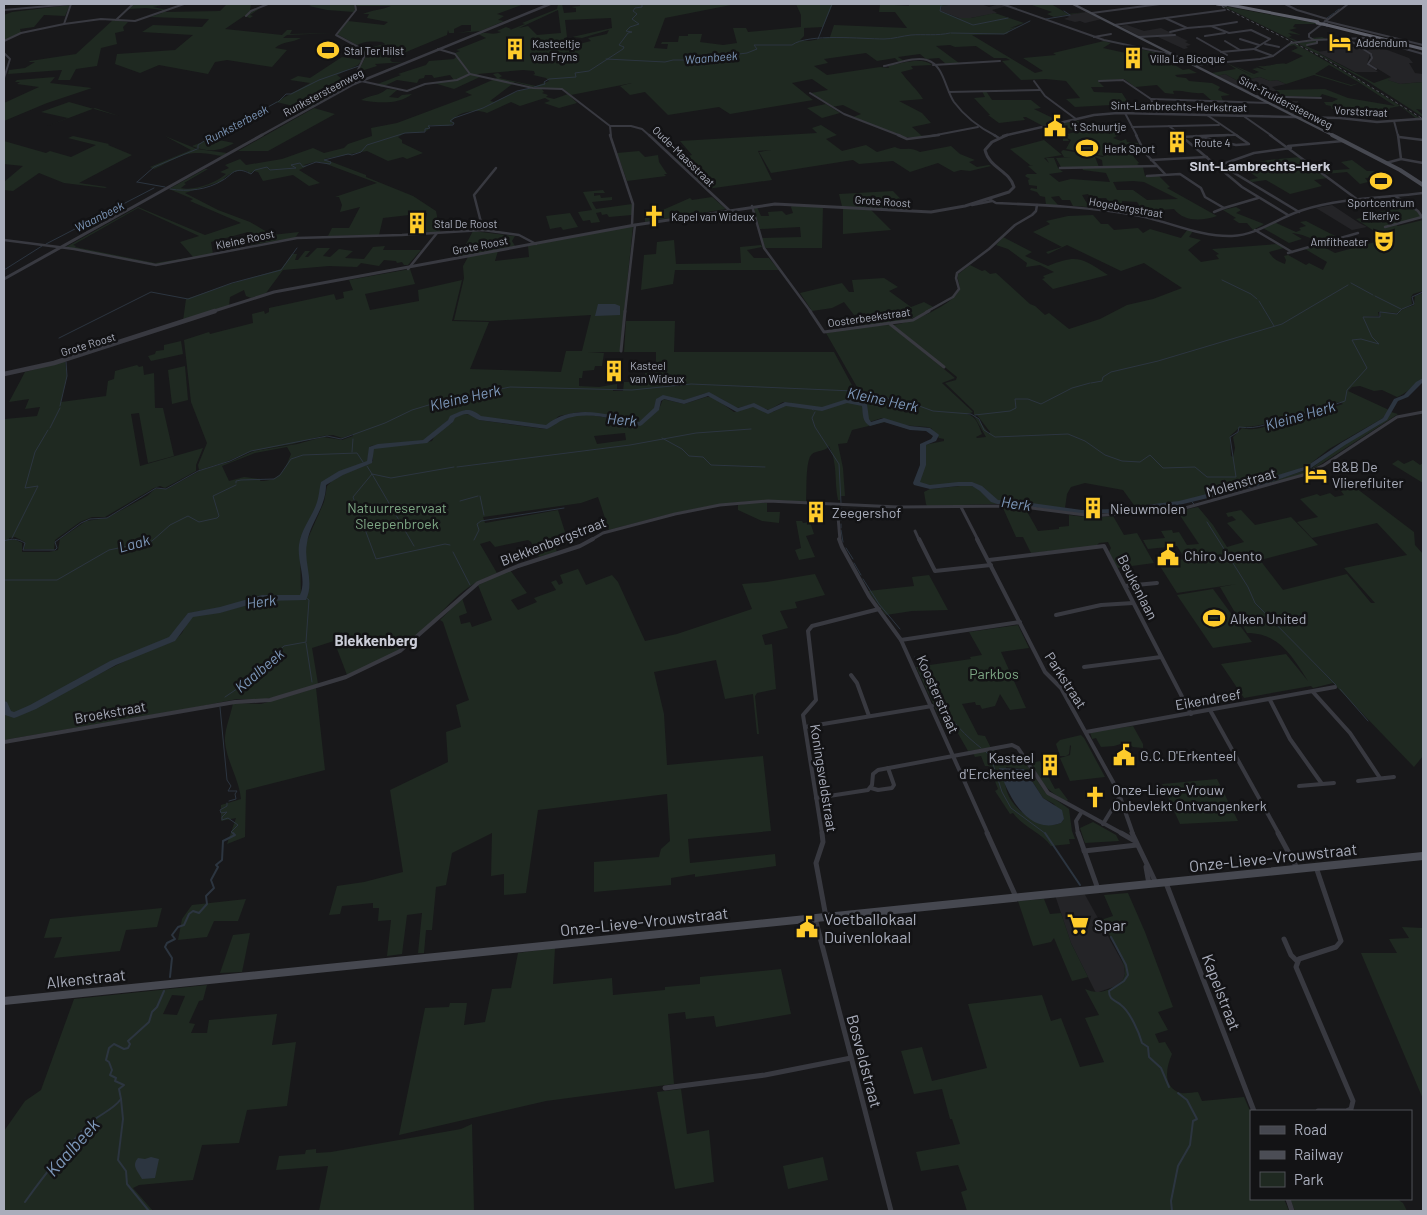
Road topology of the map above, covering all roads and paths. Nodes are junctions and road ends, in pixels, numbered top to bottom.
1 (71, 4) edge
2 (133, 4) edge
3 (184, 4) edge
4 (268, 4) edge
5 (355, 4) edge
6 (550, 4) edge
7 (1002, 4) edge
8 (1073, 4) edge
9 (1160, 4) edge
10 (1217, 4) edge
11 (1285, 4) edge
12 (1348, 4) edge
13 (1352, 4) edge
14 (1423, 4) edge
15 (1225, 6) edge
16 (4, 10) edge
17 (1092, 13) junction
18 (246, 16) dead end
19 (1165, 18) junction
20 (116, 20) junction
21 (1237, 22) dead end
22 (1327, 22) junction
23 (64, 24) junction
24 (1113, 24) junction
25 (1212, 26) junction
26 (1187, 28) junction
27 (1170, 32) dead end
28 (1226, 32) junction
29 (1111, 34) dead end
30 (1175, 35) dead end
31 (1205, 36) dead end
32 (1094, 37) junction
33 (1139, 37) junction
34 (1197, 38) dead end
35 (1346, 38) junction
36 (1240, 39) dead end
37 (1314, 40) junction
38 (4, 41) edge
39 (1317, 41) junction
40 (1224, 42) dead end
41 (1299, 42) joint
42 (1264, 44) junction
43 (1307, 45) dead end
44 (1261, 46) junction
45 (1278, 47) dead end
46 (1423, 47) edge
47 (438, 49) junction
48 (1254, 49) junction
49 (1241, 50) junction
50 (1245, 50) junction
51 (1221, 52) junction
52 (4, 53) edge
53 (1251, 53) dead end
54 (1423, 54) edge
55 (1174, 55) junction
56 (1227, 55) dead end
57 (1273, 56) junction
58 (1000, 61) dead end
59 (933, 65) junction
60 (1194, 65) junction
61 (884, 66) dead end
62 (1376, 69) dead end
63 (470, 74) junction
64 (4, 78) edge
65 (362, 80) junction
66 (1034, 81) dead end
67 (1099, 82) dead end
68 (1040, 90) junction
69 (949, 92) junction
70 (810, 93) dead end
71 (1255, 96) junction
72 (1321, 98) dead end
73 (1150, 99) junction
74 (1268, 103) junction
75 (1125, 113) junction
76 (1157, 114) junction
77 (1207, 115) junction
78 (1245, 116) junction
79 (1298, 118) junction
80 (1423, 119) edge
81 (1076, 120) junction
82 (1394, 121) junction
83 (1219, 125) junction
84 (610, 126) junction
85 (1169, 126) junction
86 (978, 127) junction
87 (1132, 127) junction
88 (1236, 135) junction
89 (1196, 136) junction
90 (1180, 137) junction
91 (1399, 137) junction
92 (999, 138) junction
93 (1423, 140) edge
94 (1343, 141) junction
95 (1289, 147) junction
96 (1207, 156) junction
97 (1401, 158) junction
98 (1150, 160) junction
99 (1386, 163) junction
100 (1423, 163) edge
101 (1221, 164) junction
102 (1217, 165) junction
103 (1157, 166) junction
104 (496, 168) dead end
105 (1060, 168) dead end
106 (1165, 174) junction
107 (1147, 176) dead end
108 (1423, 185) edge
109 (1423, 193) edge
110 (1395, 196) junction
111 (1258, 198) junction
112 (990, 200) junction
113 (1358, 200) junction
114 (1037, 205) junction
115 (752, 206) junction
116 (1224, 208) junction
117 (729, 210) junction
118 (1418, 211) junction
119 (1214, 212) dead end
120 (1299, 212) junction
121 (1423, 212) edge
122 (1288, 215) junction
123 (1419, 219) junction
124 (1423, 219) edge
125 (634, 225) junction
126 (1385, 227) dead end
127 (483, 230) junction
128 (1255, 230) junction
129 (437, 233) junction
130 (1358, 233) dead end
131 (4, 240) edge
132 (536, 244) junction
133 (60, 248) junction
134 (1292, 252) junction
135 (1288, 253) dead end
136 (408, 268) junction
137 (4, 279) edge
138 (890, 324) junction
139 (621, 351) dead end
140 (944, 367) dead end
141 (4, 374) edge
142 (1423, 412) edge
143 (838, 505) junction
144 (962, 507) junction
145 (915, 531) dead end
146 (989, 560) junction
147 (991, 565) junction
148 (1157, 583) dead end
149 (1125, 586) junction
150 (1134, 603) junction
151 (879, 609) junction
152 (1056, 614) dead end
153 (1020, 622) junction
154 (901, 640) junction
155 (1161, 656) junction
156 (1084, 667) dead end
157 (851, 675) dead end
158 (1335, 688) dead end
159 (1313, 692) junction
160 (1270, 700) junction
161 (220, 705) joint
162 (932, 706) junction
163 (1210, 710) junction
164 (1191, 714) junction
165 (869, 716) junction
166 (804, 727) junction
167 (1086, 732) junction
168 (4, 742) edge
169 (954, 755) junction
170 (888, 768) junction
171 (1394, 777) dead end
172 (1380, 778) junction
173 (1358, 781) dead end
174 (1334, 783) dead end
175 (1322, 784) junction
176 (1299, 786) dead end
177 (871, 788) junction
178 (1120, 796) junction
179 (816, 798) junction
180 (1081, 813) junction
181 (1103, 824) junction
182 (1136, 843) junction
183 (1084, 850) junction
184 (1423, 856) edge
185 (1316, 867) junction
186 (1298, 868) junction
187 (1166, 882) junction
188 (1152, 883) junction
189 (1098, 889) junction
190 (1016, 897) junction
191 (826, 917) junction
192 (815, 918) junction
193 (1284, 939) dead end
194 (1297, 961) junction
195 (171, 984) joint
196 (4, 1001) edge
197 (851, 1058) junction
198 (665, 1088) dead end
199 (1254, 1110) edge
200 (1348, 1110) edge
201 (891, 1211) edge

1 - 16 street
1 - 23 street
2 - 20 street
3 - 20 street
4 - 18 street
5 - 65 street
6 - 47 street, Runkstersteenweg
7 - 32 street
8 - 17 main road, Sint-Truidersteenweg
9 - 17 street
10 - 15 highway, bridge
11 - 22 street
12 - 13 street
12 - 22 street
13 - 14 street
15 - 19 street
15 - 22 highway, bridge
17 - 24 main road, Sint-Truidersteenweg
19 - 24 street
19 - 26 street
20 - 23 street
21 - 25 street
22 - 37 street
22 - 46 highway
23 - 38 street
24 - 33 main road, Sint-Truidersteenweg
25 - 26 street
25 - 28 street
26 - 27 street
28 - 31 street
28 - 42 street
29 - 32 street
30 - 33 street
32 - 55 street
33 - 55 main road, Sint-Truidersteenweg
34 - 51 street
35 - 39 street
35 - 54 street
35 - 62 street
36 - 44 street
37 - 39 street
37 - 41 street
39 - 43 street
40 - 49 street
41 - 57 street, bridge
42 - 44 street
42 - 45 street
44 - 48 street
47 - 63 street
47 - 65 street, Runkstersteenweg
48 - 50 street
48 - 57 street
49 - 50 street
49 - 51 street
50 - 53 street
51 - 56 street
52 - 64 street
55 - 60 main road, Sint-Truidersteenweg
57 - 60 street
58 - 59 street
59 - 61 street
59 - 69 street
60 - 71 main road, Sint-Truidersteenweg
63 - 65 street
63 - 84 street
65 - 133 street, Runkstersteenweg
66 - 68 street
67 - 73 street
68 - 69 street
68 - 81 street
69 - 86 street
70 - 86 street
71 - 72 street
71 - 74 main road, Sint-Truidersteenweg
73 - 74 street
73 - 76 street
74 - 79 main road, Sint-Truidersteenweg
75 - 76 street, Sint-Lambrechts-Herkstraat
75 - 81 street, Sint-Lambrechts-Herkstraat
75 - 87 street
76 - 77 street, Sint-Lambrechts-Herkstraat
77 - 78 street, Sint-Lambrechts-Herkstraat
77 - 83 street
78 - 79 street, Sint-Lambrechts-Herkstraat
78 - 95 street
79 - 82 street, Vorststraat
79 - 94 main road, Sint-Truidersteenweg
80 - 82 street, Vorststraat, bridge
81 - 92 street, Sint-Lambrechts-Herkstraat
82 - 91 street
83 - 85 street
83 - 88 street
84 - 117 street, Oude-Maasstraat
84 - 125 street
85 - 87 street
85 - 90 street
86 - 92 street
87 - 98 street
88 - 89 street
88 - 89 street
89 - 90 street
90 - 96 street
91 - 93 street
91 - 97 street
92 - 112 street
94 - 95 street
94 - 99 main road, Sint-Truidersteenweg
95 - 101 street
95 - 113 street
96 - 98 street
96 - 102 street
97 - 99 street
97 - 100 street
98 - 103 street
99 - 108 main road, Sint-Truidersteenweg
101 - 102 street
101 - 120 street
102 - 111 street
103 - 105 street
103 - 106 street
104 - 127 street
106 - 107 street
106 - 116 street
109 - 110 street, Hogebergstraat
110 - 113 street, Hogebergstraat
110 - 118 street
111 - 116 street
111 - 122 street
112 - 114 street, Hogebergstraat
112 - 115 street, Grote Roost
113 - 120 street, Hogebergstraat
114 - 128 street, Hogebergstraat
114 - 138 street, Oosterbeekstraat
115 - 117 street, Grote Roost
115 - 138 street, Oosterbeekstraat
116 - 119 street
117 - 125 street, Grote Roost
118 - 121 street
118 - 123 street
120 - 122 street, Hogebergstraat
122 - 128 street, Hogebergstraat
123 - 124 street
123 - 126 street
125 - 132 street, Grote Roost
125 - 139 street
127 - 129 street, Kleine Roost
127 - 132 street, Kleine Roost
128 - 134 street
129 - 133 street, Kleine Roost
129 - 136 street
130 - 134 street
131 - 133 street, Kleine Roost
132 - 136 street, Grote Roost
133 - 137 street, Runkstersteenweg
134 - 135 street
136 - 141 street, Grote Roost
138 - 140 street
142 - 144 street, Molenstraat
143 - 144 street, Molenstraat
143 - 151 street, Koosterstraat
143 - 161 street, Blekkenbergstraat
144 - 146 street, Parkstraat
145 - 147 street
146 - 147 street, Parkstraat
146 - 149 street, Beukenlaan
147 - 153 street, Parkstraat
148 - 149 street
149 - 150 street, Beukenlaan
150 - 152 street
150 - 155 street, Beukenlaan
151 - 154 street, Koosterstraat
151 - 166 street, Koningsveldstraat
153 - 154 street
153 - 167 street, Parkstraat
154 - 162 street, Koosterstraat
155 - 156 street
155 - 164 street, Beukenlaan
157 - 165 street
158 - 159 street, Eikendreef
159 - 160 street, Eikendreef
159 - 172 street
160 - 163 street, Eikendreef
160 - 175 street
161 - 168 street, Broekstraat
162 - 165 street
162 - 169 street, Koosterstraat
163 - 164 street, Eikendreef
163 - 186 street
164 - 167 street, Eikendreef
165 - 166 street
166 - 179 street, Koningsveldstraat
167 - 178 street, Parkstraat
169 - 170 street
169 - 180 street
169 - 190 street, Koosterstraat
170 - 177 street
170 - 177 street
171 - 172 street
172 - 173 street
174 - 175 street
175 - 176 street
177 - 179 street
178 - 181 street
178 - 182 street, Parkstraat
179 - 191 street, Koningsveldstraat
180 - 181 street
180 - 183 street
181 - 182 street
182 - 183 street
182 - 188 street, Parkstraat
183 - 189 street
184 - 185 main road, Onze-Lieve-Vrouwstraat
185 - 186 main road, Onze-Lieve-Vrouwstraat
185 - 194 street
186 - 187 main road, Onze-Lieve-Vrouwstraat
187 - 188 main road, Onze-Lieve-Vrouwstraat
187 - 199 street, Kapelstraat
188 - 189 main road, Onze-Lieve-Vrouwstraat
189 - 190 main road, Onze-Lieve-Vrouwstraat
190 - 191 main road, Onze-Lieve-Vrouwstraat
191 - 192 main road, Onze-Lieve-Vrouwstraat
192 - 195 main road, Onze-Lieve-Vrouwstraat
192 - 197 street, Bosveldstraat
193 - 194 street
194 - 200 street
195 - 196 main road, Alkenstraat
197 - 198 street
197 - 201 street, Bosveldstraat

